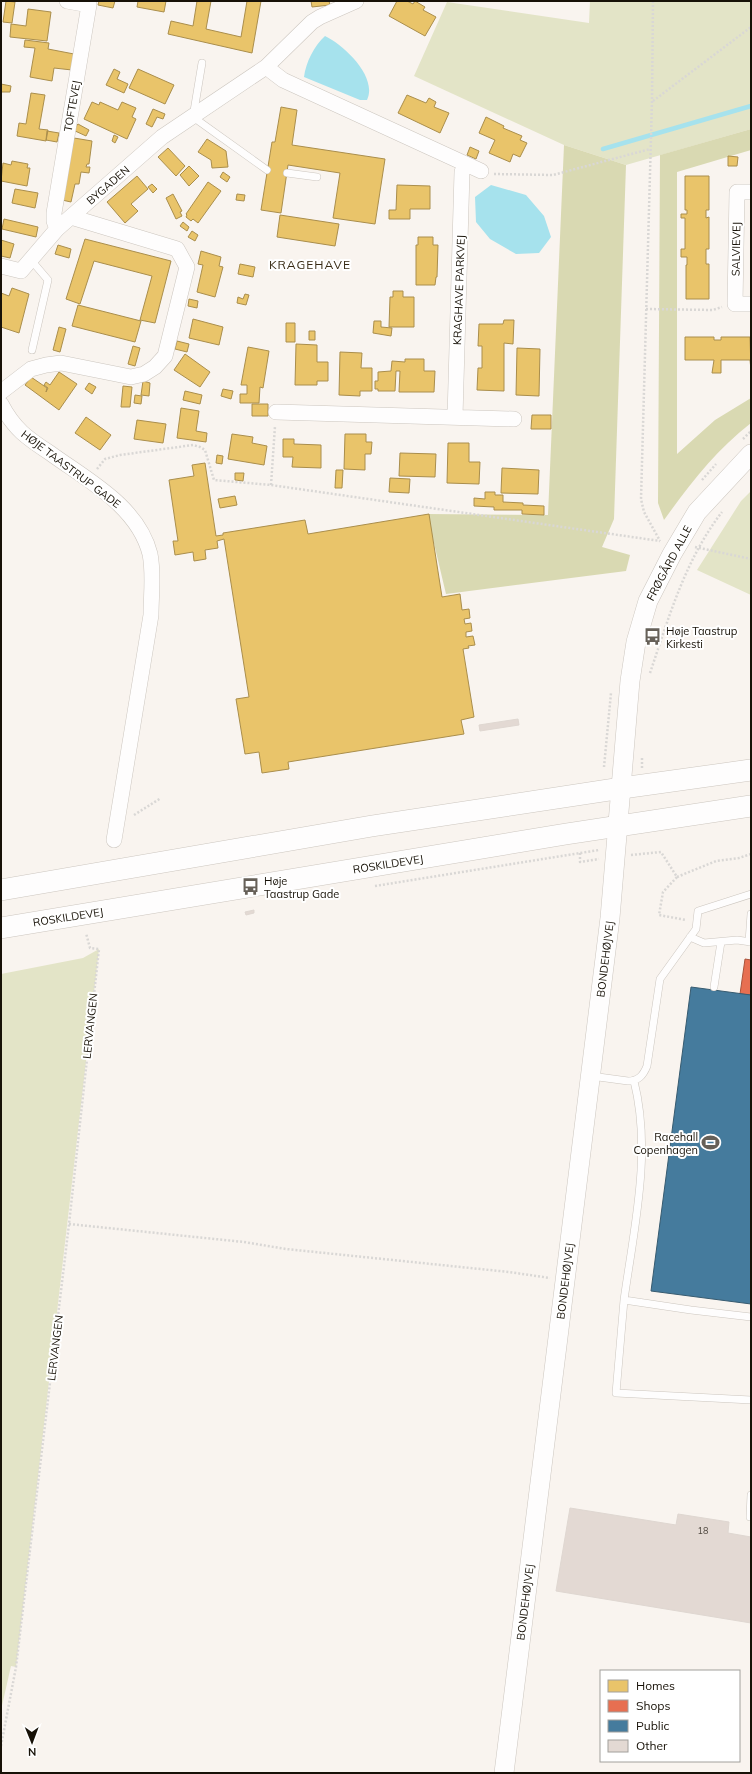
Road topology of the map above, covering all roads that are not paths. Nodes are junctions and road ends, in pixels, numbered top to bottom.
1 (67, 1) edge
2 (356, 1) edge
3 (202, 63) dead end
4 (266, 67) junction
5 (192, 117) junction
6 (465, 164) junction
7 (267, 170) dead end
8 (481, 171) road end
9 (287, 173) dead end
10 (318, 177) dead end
11 (751, 192) edge
12 (71, 217) junction
13 (57, 229) junction
14 (30, 260) junction
15 (1, 266) edge
16 (751, 304) edge
17 (32, 350) dead end
18 (1, 392) edge
19 (1, 404) edge
20 (276, 412) road end
21 (455, 417) junction
22 (514, 419) dead end
23 (751, 454) edge
24 (751, 770) edge
25 (622, 788) junction
26 (751, 806) edge
27 (617, 827) junction
28 (115, 833) road end
29 (1, 890) edge
30 (751, 894) edge
31 (751, 914) edge
32 (1, 928) edge
33 (690, 937) junction
34 (721, 942) junction
35 (750, 942) edge
36 (714, 987) dead end
37 (590, 1076) junction
38 (634, 1081) junction
39 (624, 1300) junction
40 (751, 1317) edge
41 (751, 1400) edge
42 (751, 1495) edge
43 (750, 1517) edge
44 (504, 1773) edge

1 - 13 street, TOFTEVEJ
2 - 4 street, BYGADEN
3 - 5 lane
4 - 5 street, BYGADEN
4 - 6 street
5 - 7 lane
5 - 12 street, BYGADEN
6 - 8 street
6 - 21 street, KRAGHAVE PARKVEJ
9 - 10 lane
11 - 16 street, SALVIEVEJ
12 - 13 street, BYGADEN
12 - 18 street
13 - 14 street, BYGADEN
14 - 15 street, BYGADEN
14 - 17 lane
19 - 28 street, HØJE TAASTRUP GADE
20 - 21 street
21 - 22 street
23 - 25 street, FRØGÅRD ALLE
24 - 25 main road
25 - 27 street, BONDEHØJVEJ
25 - 29 main road
26 - 27 main road, ROSKILDEVEJ
27 - 32 main road, ROSKILDEVEJ
27 - 37 street, BONDEHØJVEJ
30 - 33 lane
31 - 35 lane
33 - 34 lane
33 - 38 lane
34 - 35 lane
34 - 36 lane
37 - 38 lane
37 - 44 street, BONDEHØJVEJ
38 - 39 lane
39 - 40 lane
39 - 41 lane
42 - 43 lane

